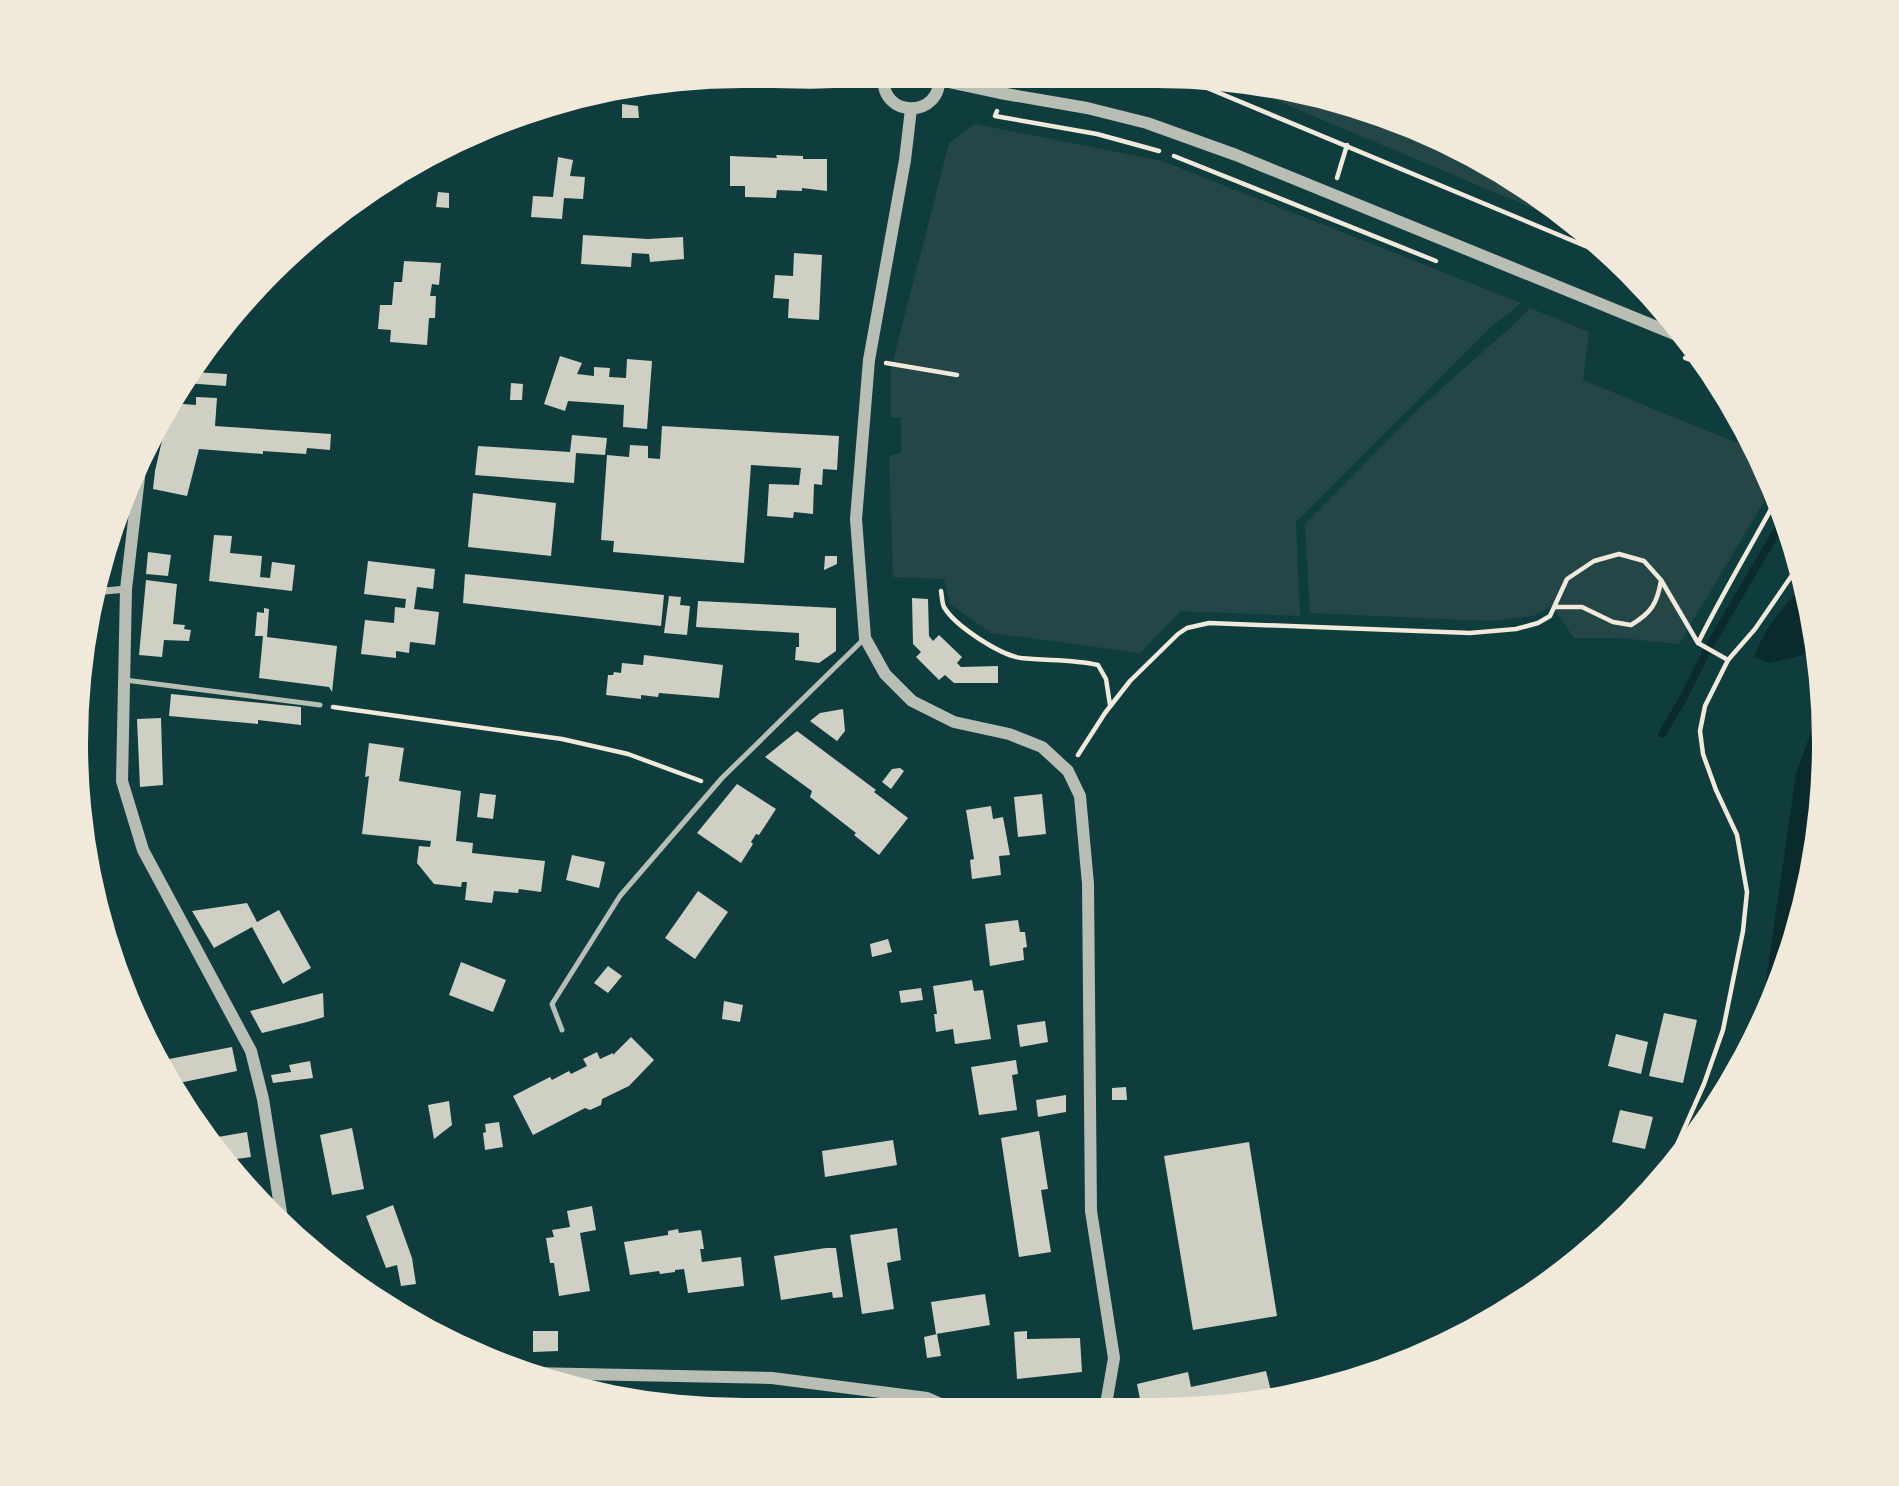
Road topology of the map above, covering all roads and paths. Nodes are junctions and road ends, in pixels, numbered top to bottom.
1 (886, 88) edge
2 (936, 88) edge
3 (980, 88) edge
4 (1213, 90) edge
5 (1000, 93) junction
6 (911, 109) junction
7 (1581, 244) edge
8 (1449, 266) dead end
9 (1665, 330) edge
10 (885, 362) dead end
11 (957, 375) dead end
12 (137, 491) edge
13 (1769, 512) edge
14 (1790, 578) edge
15 (1661, 580) junction
16 (126, 589) junction
17 (106, 591) edge
18 (941, 591) dead end
19 (1556, 607) junction
20 (865, 638) junction
21 (1698, 643) junction
22 (1728, 660) junction
23 (124, 680) junction
24 (320, 705) joint
25 (1110, 706) junction
26 (1068, 771) junction
27 (715, 786) junction
28 (562, 1030) dead end
29 (1682, 1134) edge
30 (281, 1209) edge
31 (565, 1374) edge
32 (927, 1398) edge
33 (1107, 1398) edge

1 - 6 street
2 - 6 street
3 - 5 street
4 - 7 path
5 - 8 path
5 - 9 street
6 - 20 street
10 - 11 path
12 - 16 street
13 - 21 path
14 - 22 path
15 - 19 path
15 - 19 path
15 - 21 path
16 - 17 street
16 - 23 street
18 - 25 path
19 - 25 path
20 - 26 street
20 - 27 lane
21 - 22 path
22 - 29 path
23 - 24 lane
23 - 30 street
24 - 27 path
25 - 26 path
26 - 33 street
27 - 28 lane
31 - 32 street

